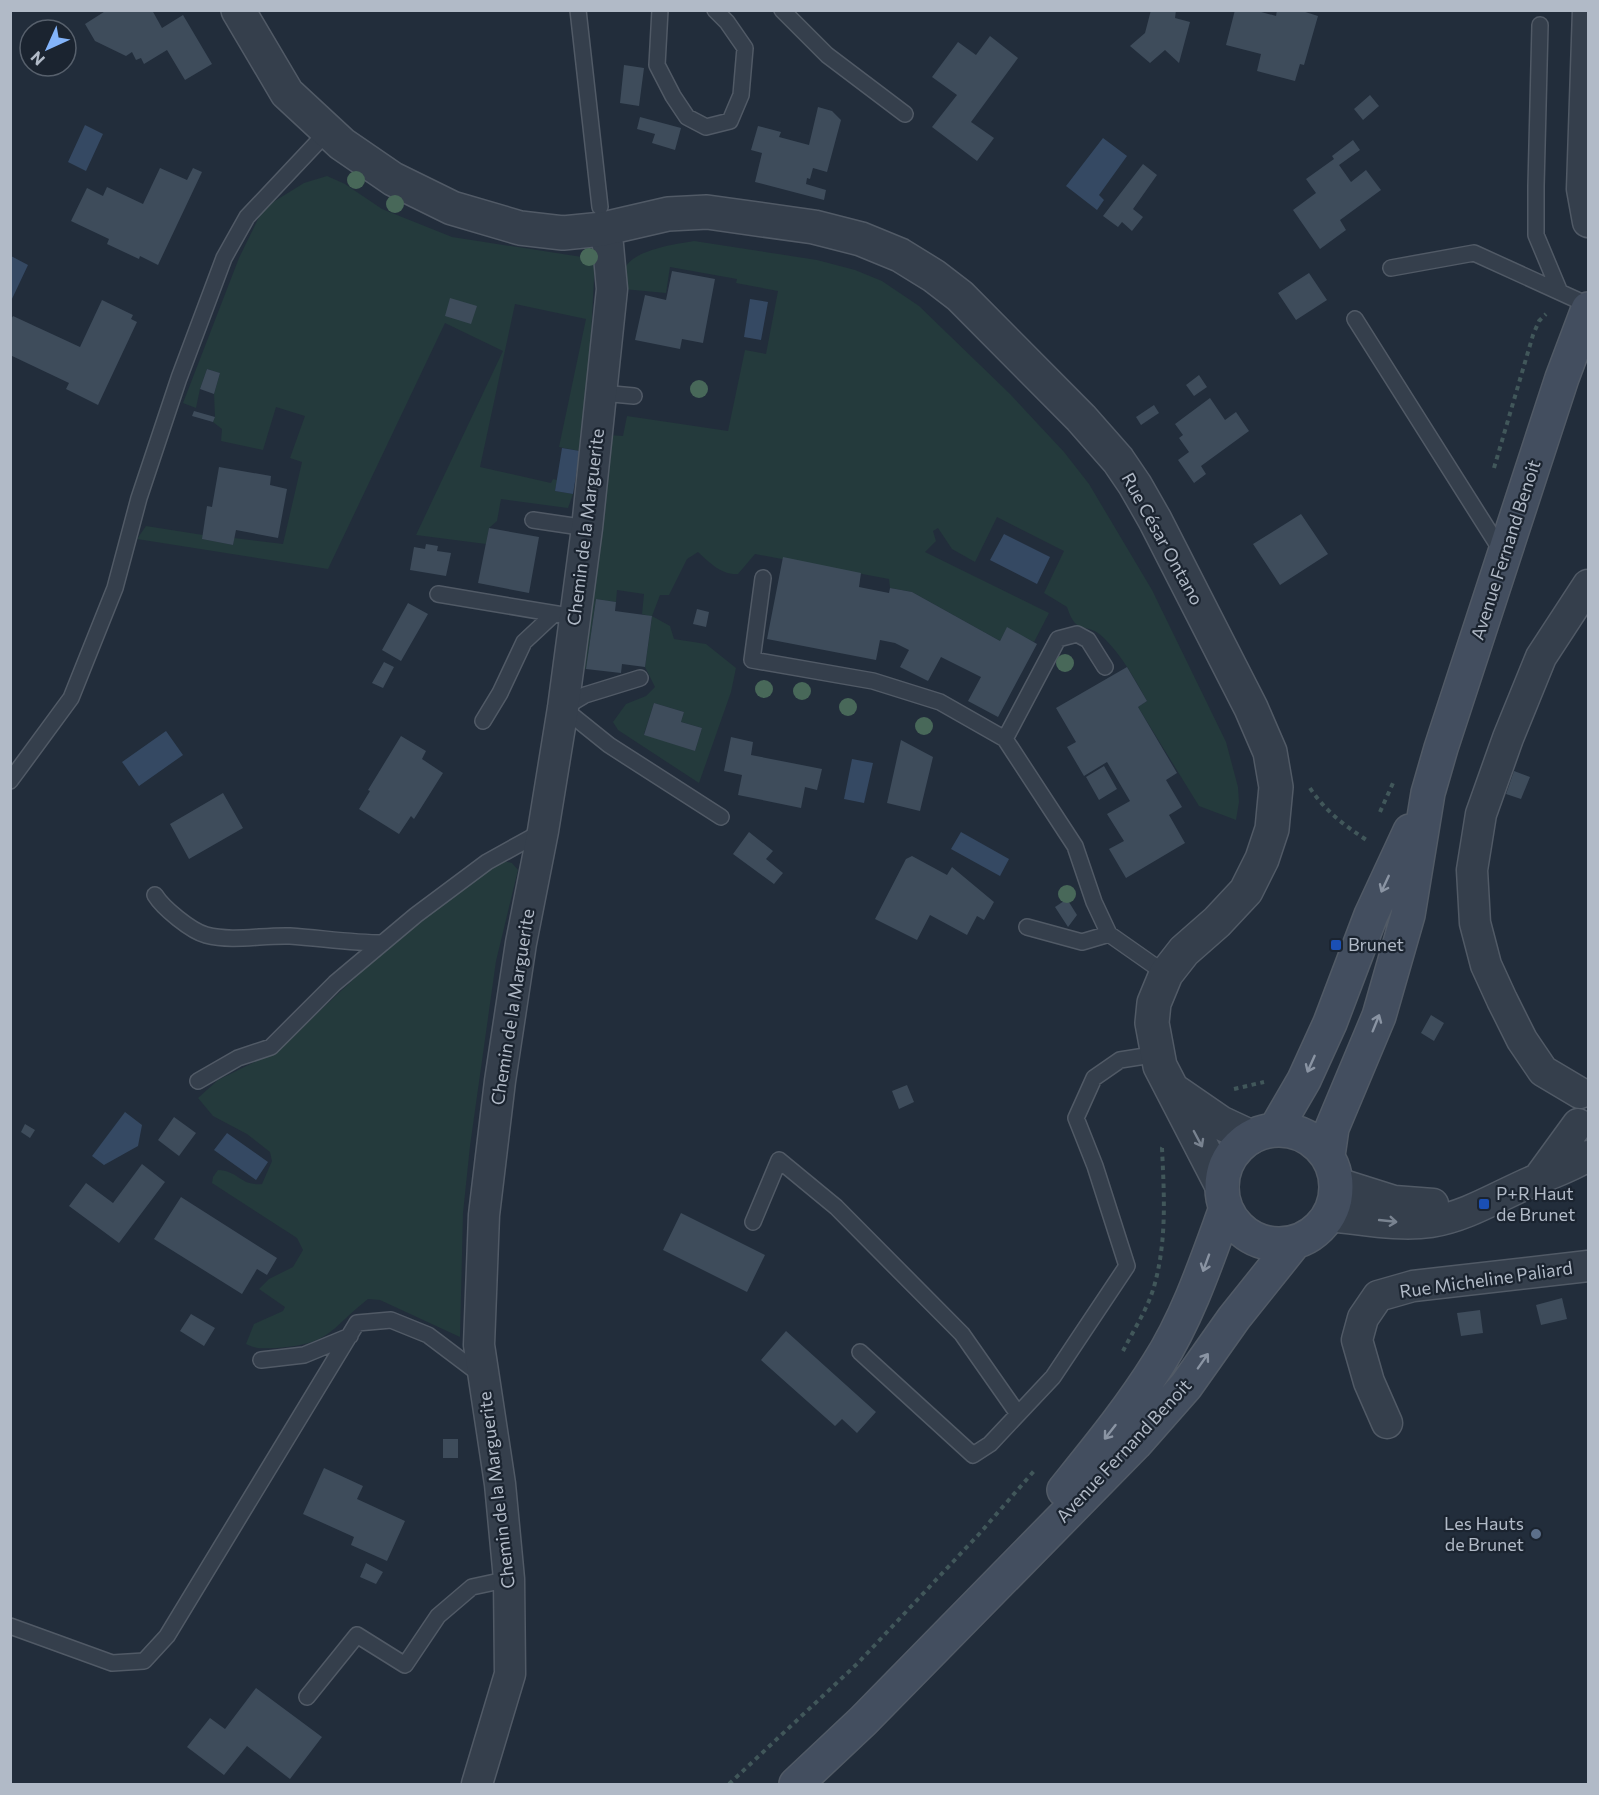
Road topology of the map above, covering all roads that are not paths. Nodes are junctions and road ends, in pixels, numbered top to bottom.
1 (238, 10) edge
2 (578, 10) edge
3 (660, 10) edge
4 (715, 10) edge
5 (782, 10) edge
6 (1588, 10) edge
7 (1540, 25) dead end
8 (905, 114) dead end
9 (328, 131) junction
10 (601, 218) junction
11 (1588, 222) edge
12 (1391, 268) dead end
13 (1559, 290) junction
14 (1588, 307) edge
15 (1355, 319) dead end
16 (602, 393) junction
17 (634, 396) dead end
18 (533, 520) dead end
19 (587, 528) junction
20 (1504, 555) junction
21 (763, 578) dead end
22 (1588, 585) edge
23 (438, 594) dead end
24 (565, 616) junction
25 (1105, 667) dead end
26 (640, 678) dead end
27 (563, 708) junction
28 (483, 721) dead end
29 (1005, 739) junction
30 (10, 781) edge
31 (1428, 793) junction
32 (721, 817) dead end
33 (543, 831) junction
34 (155, 895) dead end
35 (1027, 927) dead end
36 (1109, 934) junction
37 (383, 943) junction
38 (1166, 974) junction
39 (1158, 1054) junction
40 (198, 1081) dead end
41 (1584, 1088) edge
42 (1175, 1091) junction
43 (1583, 1132) edge
44 (1263, 1133) junction
45 (1588, 1156) edge
46 (1332, 1170) junction
47 (1538, 1179) junction
48 (1224, 1197) junction
49 (1484, 1204) junction
50 (1329, 1216) junction
51 (753, 1222) dead end
52 (1294, 1243) junction
53 (1588, 1266) edge
54 (350, 1335) junction
55 (860, 1352) dead end
56 (261, 1360) dead end
57 (484, 1377) junction
58 (1018, 1414) junction
59 (1388, 1423) dead end
60 (510, 1579) junction
61 (963, 1619) junction
62 (10, 1626) edge
63 (307, 1697) dead end
64 (477, 1785) edge
65 (796, 1785) edge

1 - 9 street, Rue César Ontano
2 - 10 lane, Chemin de la Marguerite
3 - 4 lane
5 - 8 lane
6 - 11 street
7 - 13 lane
9 - 10 street, Rue César Ontano
9 - 30 lane
10 - 16 street, Chemin de la Marguerite
10 - 38 street, Rue César Ontano
12 - 13 lane
13 - 14 lane
14 - 20 main road, Avenue Fernand Benoit
15 - 20 lane
16 - 17 lane
16 - 19 street, Chemin de la Marguerite
18 - 19 lane
19 - 24 street, Chemin de la Marguerite
20 - 31 main road, Avenue Fernand Benoit
21 - 29 lane
22 - 41 street
23 - 24 lane
24 - 27 street, Chemin de la Marguerite
24 - 28 lane
25 - 29 lane
26 - 27 lane
27 - 32 lane
27 - 33 street, Chemin de la Marguerite
29 - 36 lane
31 -> 44 main road, Avenue Fernand Benoit
46 -> 31 main road, Avenue Fernand Benoit
33 - 37 lane
33 - 57 street, Chemin de la Marguerite
34 - 37 lane
35 - 36 lane
36 - 38 lane
37 - 40 lane
38 - 39 street, Rue César Ontano
39 - 42 street, Rue César Ontano
39 - 58 lane
41 - 43 street
42 - 44 street, Rue César Ontano
42 -> 48 street, Rue César Ontano
43 - 47 street
44 - 46 main road
44 - 48 main road
45 - 47 street
46 - 49 street
46 - 50 main road
47 - 49 street
48 - 52 main road
48 -> 61 main road, Avenue Fernand Benoit
50 -> 49 street
50 - 52 main road
51 - 58 lane
61 -> 52 main road, Avenue Fernand Benoit
53 - 59 street, Rue Micheline Paliard
54 - 56 lane
54 - 57 lane
54 - 62 lane
55 - 58 lane
57 - 60 street, Chemin de la Marguerite
60 - 63 lane
60 - 64 street, Chemin de la Marguerite
61 - 65 main road, Avenue Fernand Benoit

